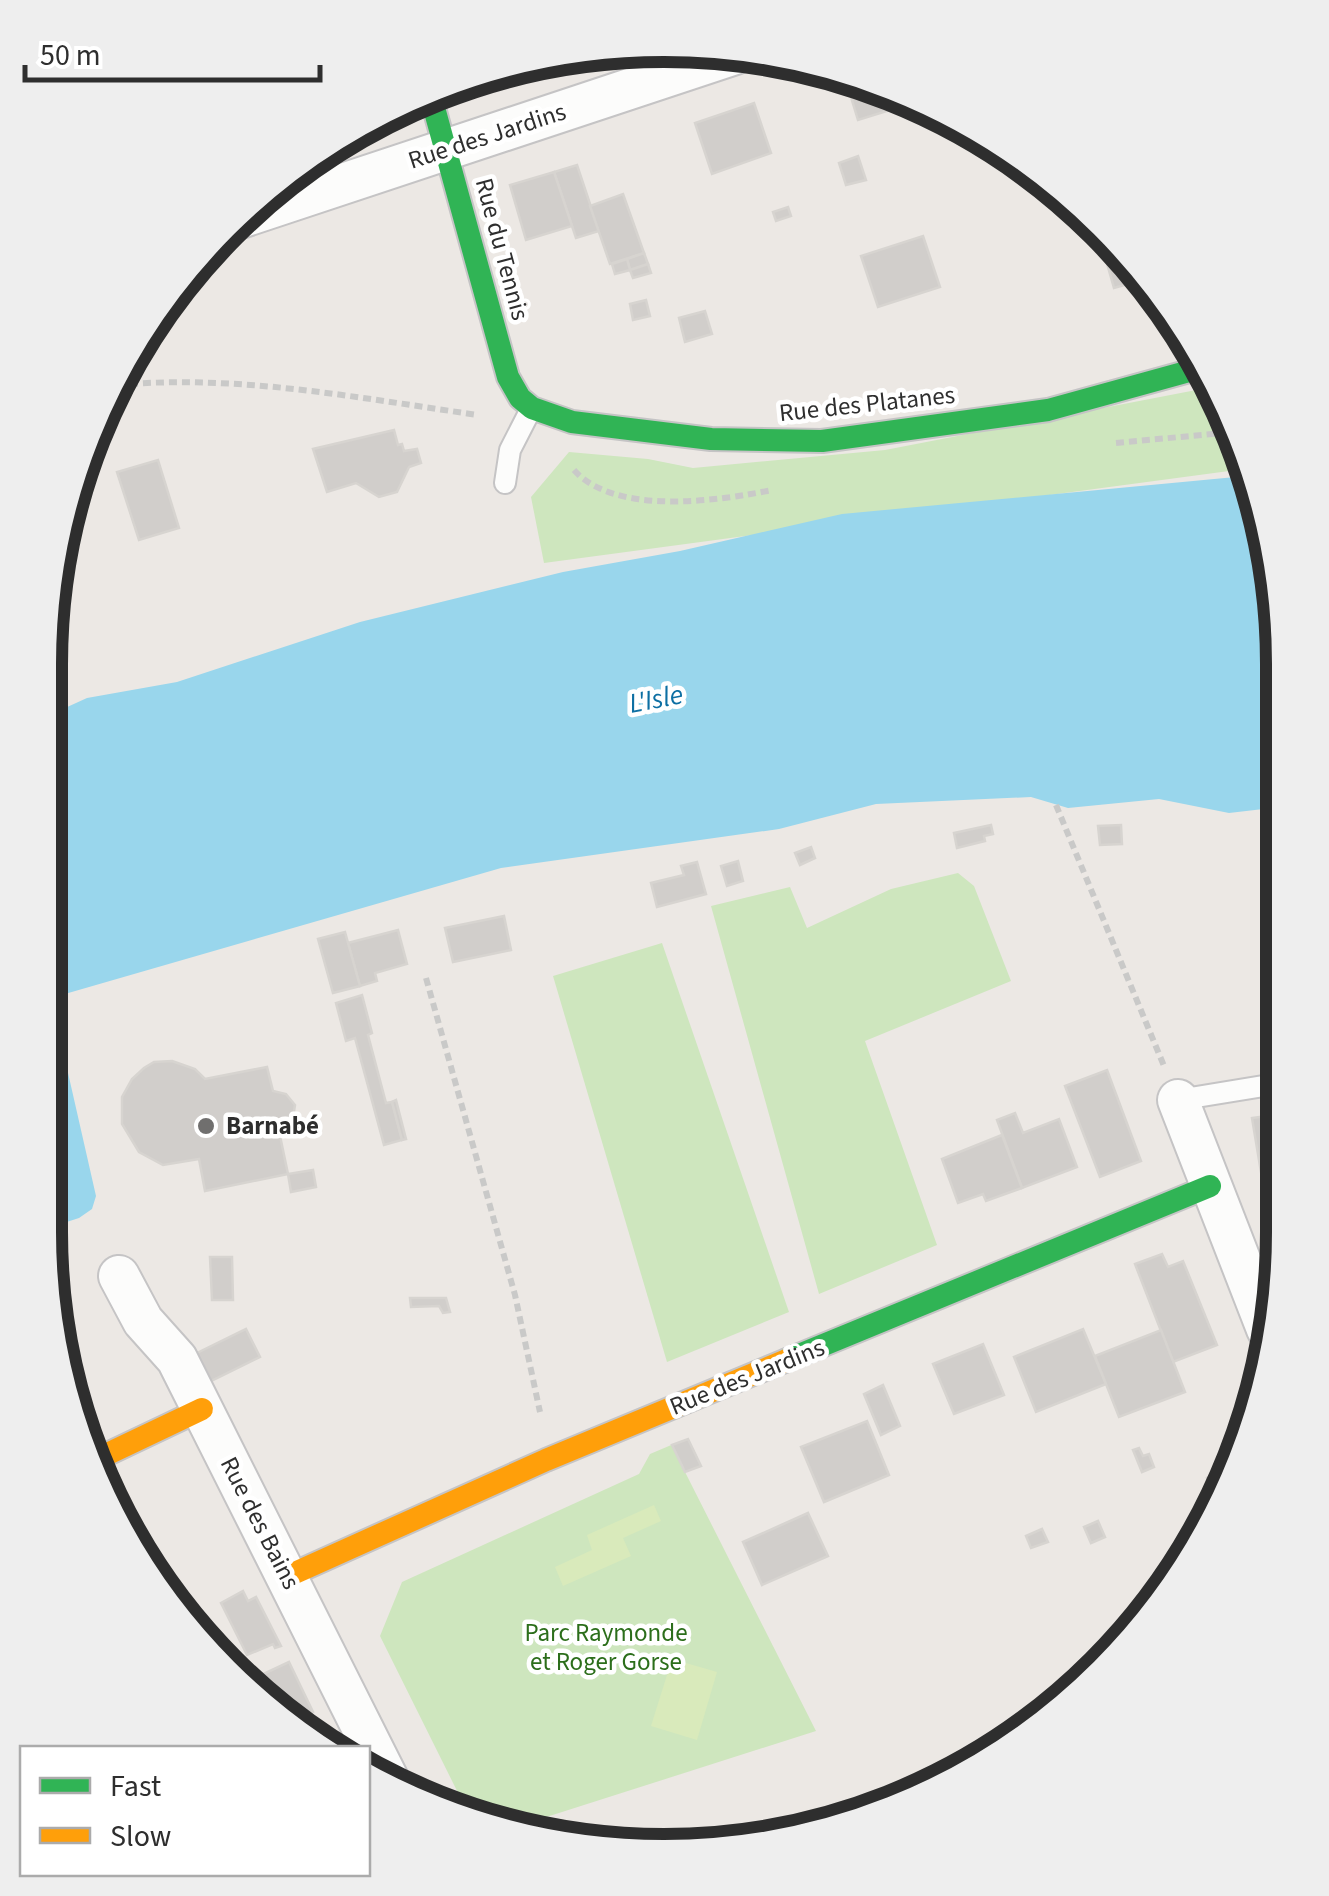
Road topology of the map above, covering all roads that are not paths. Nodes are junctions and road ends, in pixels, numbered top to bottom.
1 (705, 64) edge
2 (435, 108) edge
3 (447, 150) junction
4 (274, 207) edge
5 (1190, 371) edge
6 (532, 408) junction
7 (505, 484) dead end
8 (1266, 1086) edge
9 (1178, 1100) joint
10 (1210, 1186) junction
11 (119, 1276) dead end
12 (1260, 1313) edge
13 (202, 1409) junction
14 (105, 1455) edge
15 (288, 1576) junction
16 (379, 1761) edge

1 - 3 street, Rue des Jardins
2 - 3 street, Rue du Tennis
3 - 4 street, Rue des Jardins
3 - 6 street, Rue du Tennis
5 - 6 street, Rue des Platanes
6 - 7 lane
8 - 9 lane
9 - 10 street
10 - 12 street
10 - 15 street, Rue des Jardins
11 - 13 street, Rue des Bains
13 - 14 street
13 - 15 street, Rue des Bains
15 - 16 street, Rue des Bains

